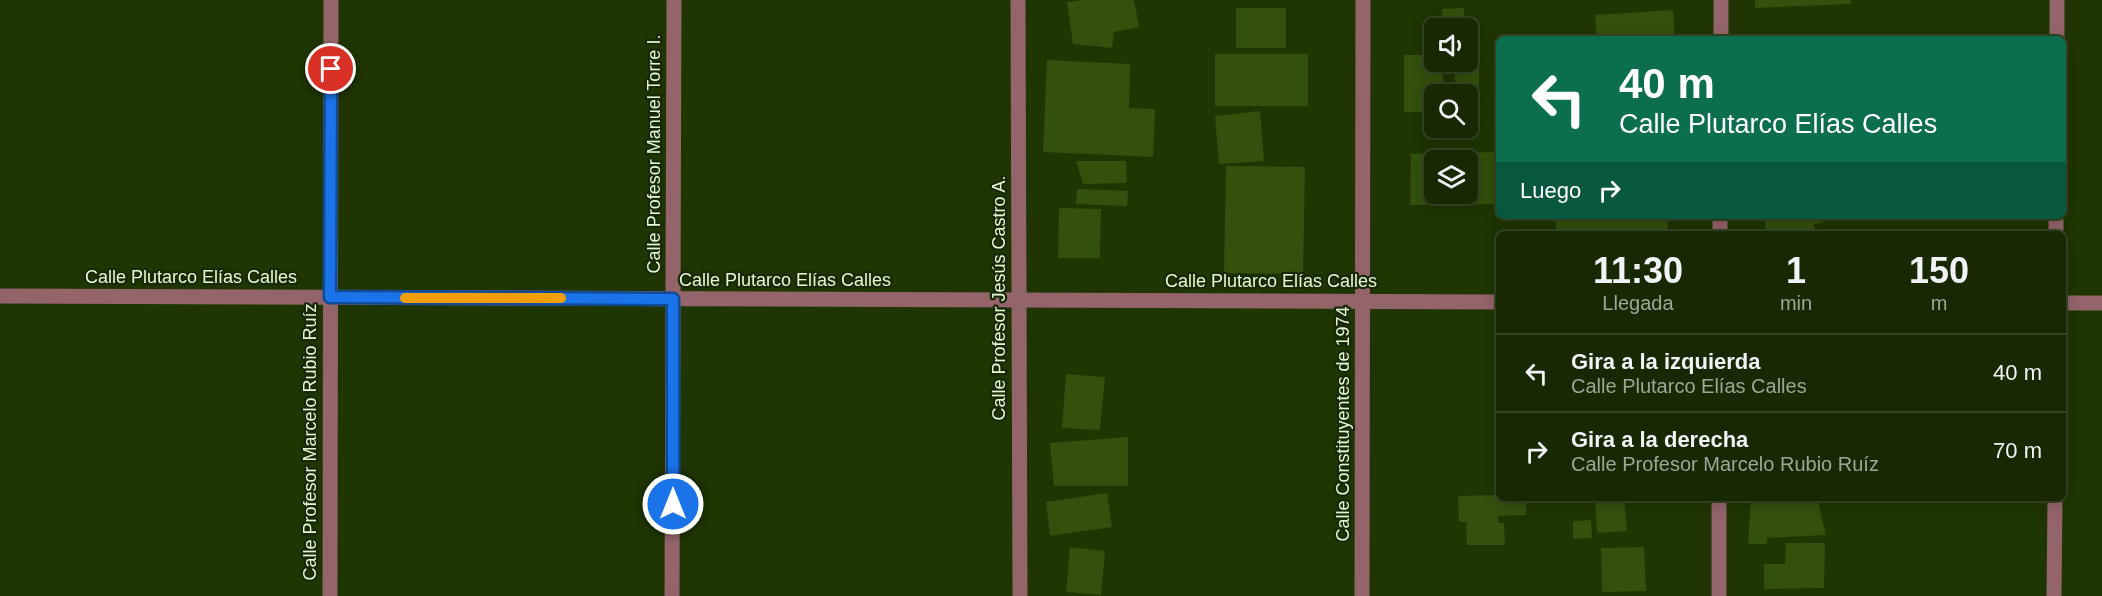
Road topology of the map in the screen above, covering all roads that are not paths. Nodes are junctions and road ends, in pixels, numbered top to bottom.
1 (331, 0) edge
2 (675, 0) edge
3 (1018, 0) edge
4 (1363, 0) edge
5 (1721, 0) edge
6 (2057, 0) edge
7 (1721, 36) edge
8 (2057, 36) edge
9 (0, 296) edge
10 (330, 297) junction
11 (673, 299) junction
12 (1019, 300) junction
13 (1362, 301) junction
14 (1496, 302) edge
15 (2066, 303) edge
16 (2102, 303) edge
17 (1719, 501) edge
18 (2055, 501) edge
19 (330, 596) edge
20 (672, 596) edge
21 (1020, 596) edge
22 (1362, 596) edge
23 (1719, 596) edge
24 (2054, 596) edge

1 - 10 street, Calle Profesor Marcelo Rubio Ruíz
2 - 11 street, Calle Profesor Manuel Torre I.
3 - 12 street, Calle Profesor Jesús Castro A.
4 - 13 street, Calle Constituyentes de 1974
5 - 7 street
6 - 8 street
9 - 10 street, Calle Plutarco Elías Calles
10 - 11 street, Calle Plutarco Elías Calles
10 - 19 street, Calle Profesor Marcelo Rubio Ruíz
11 - 12 street, Calle Plutarco Elías Calles
11 - 20 street, Calle Profesor Manuel Torre I.
12 - 13 street, Calle Plutarco Elías Calles
12 - 21 street, Calle Profesor Jesús Castro A.
13 - 14 street, Calle Plutarco Elías Calles
13 - 22 street, Calle Constituyentes de 1974
15 - 16 street
17 - 23 street
18 - 24 street

